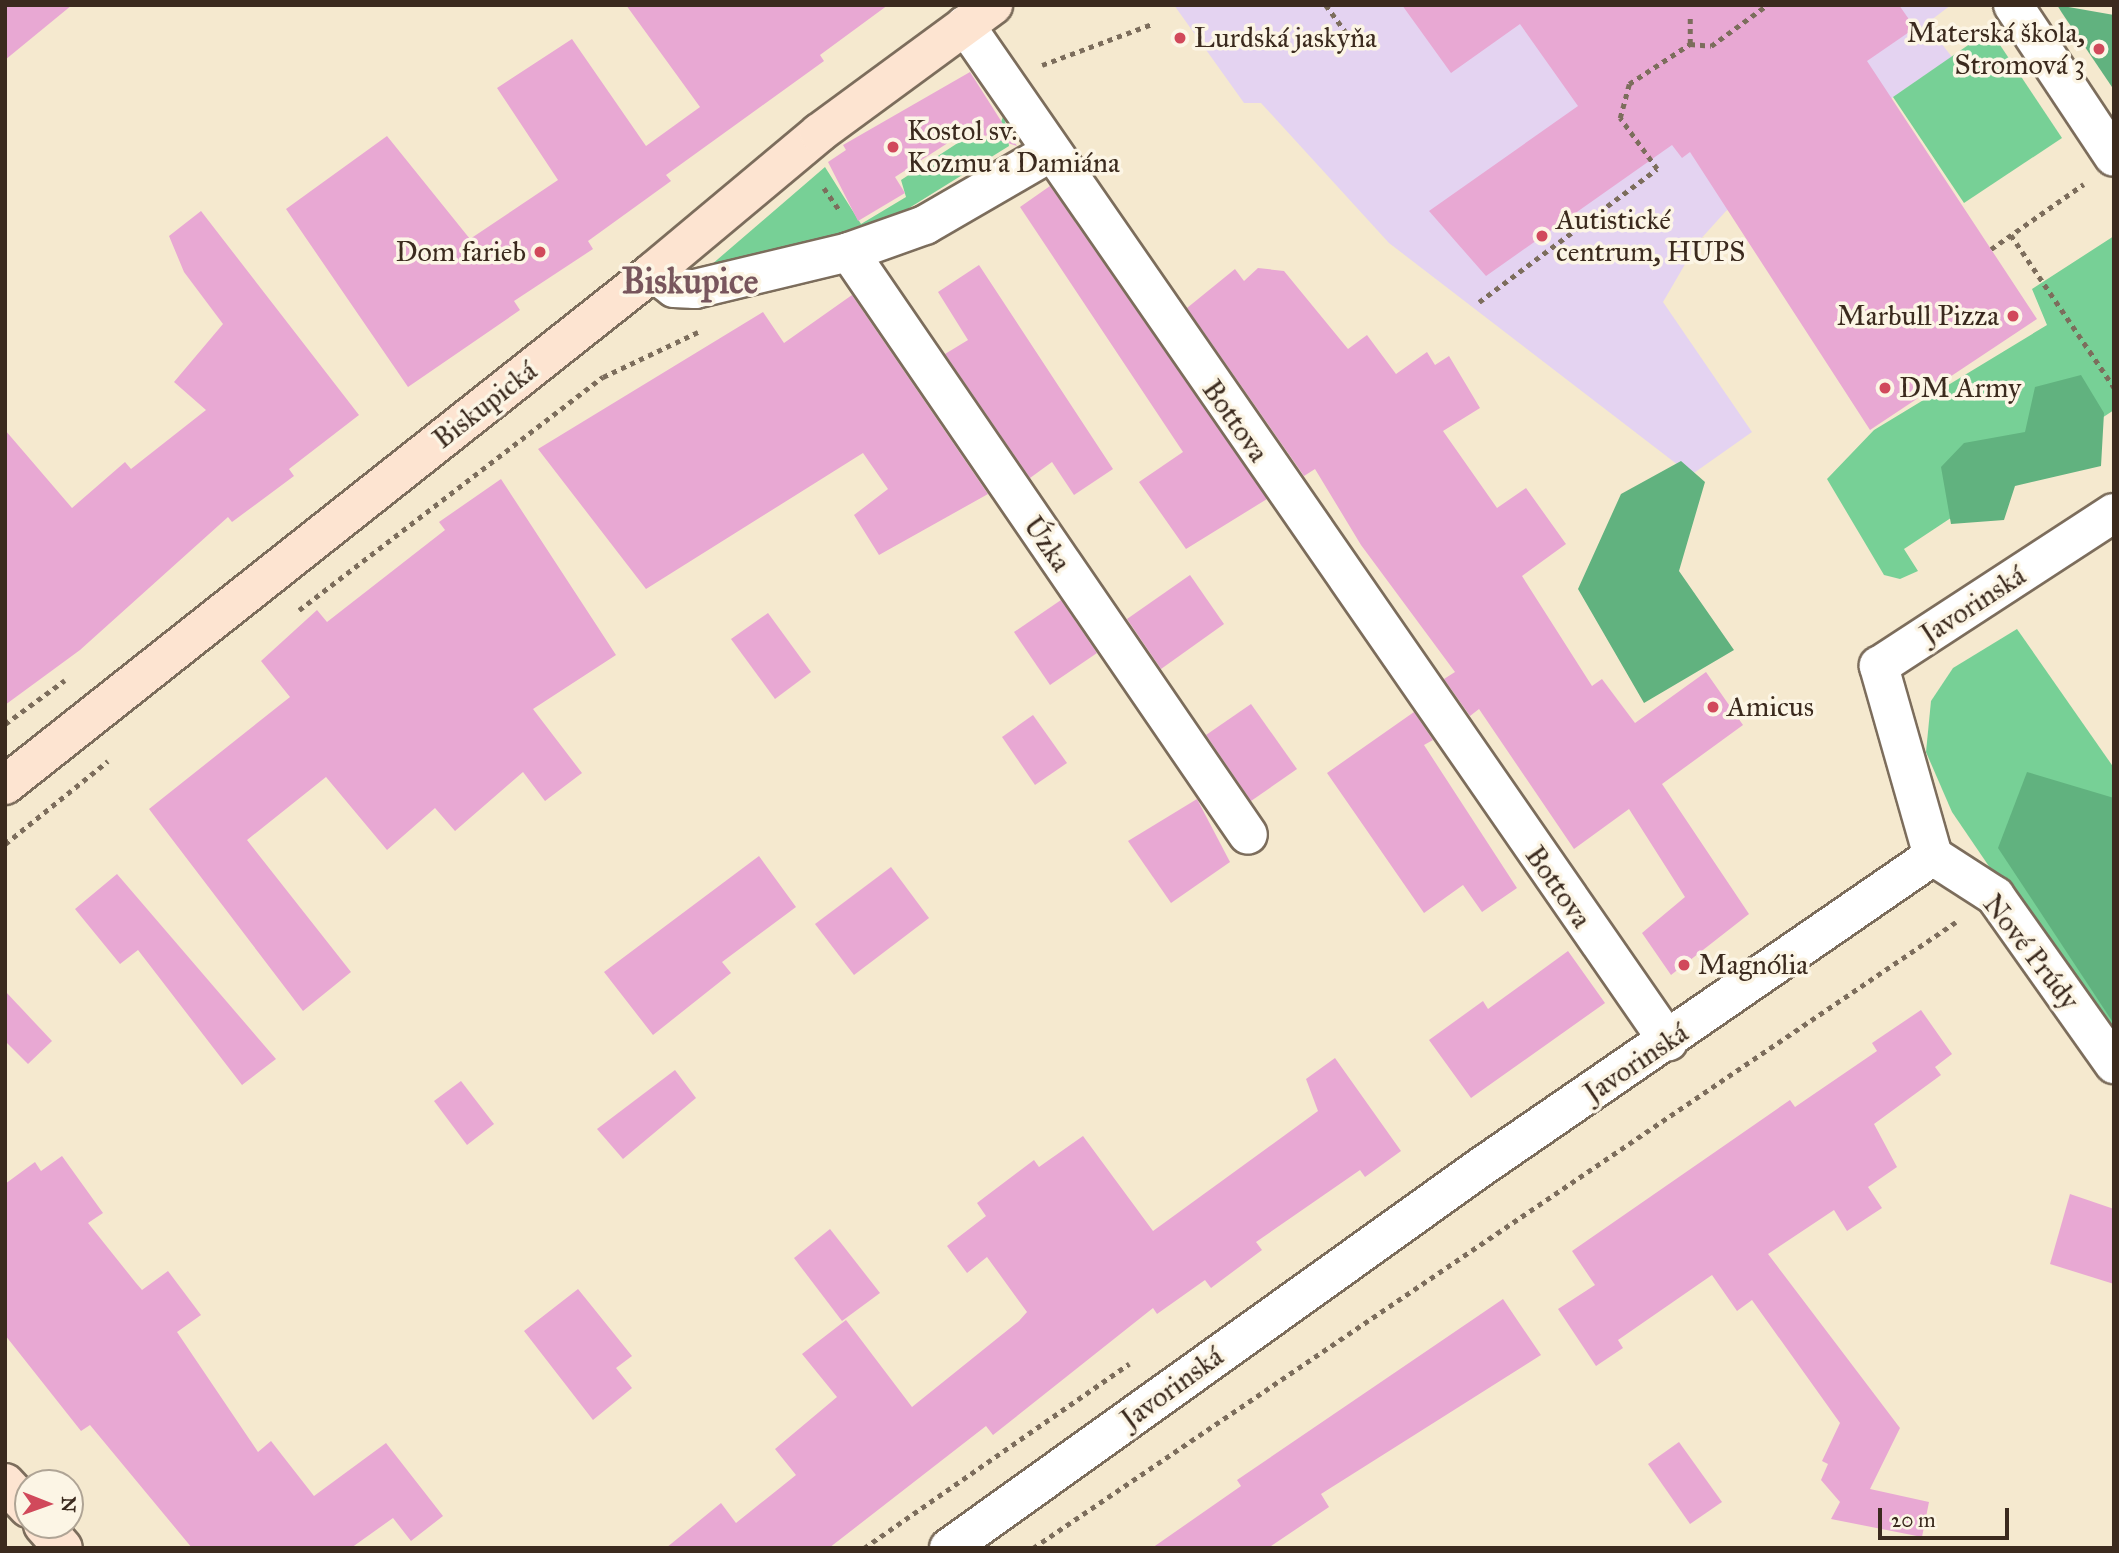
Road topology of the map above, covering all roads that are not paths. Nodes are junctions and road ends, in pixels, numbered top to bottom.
1 (2013, 5) edge
2 (979, 15) edge
3 (1049, 153) junction
4 (2102, 168) edge
5 (849, 252) junction
6 (653, 272) junction
7 (2114, 513) edge
8 (5, 785) edge
9 (1248, 835) dead end
10 (1933, 856) junction
11 (1668, 1041) junction
12 (2114, 1063) edge
13 (950, 1548) edge

1 - 4 street
2 - 3 street, Biskupická
2 - 6 street, Biskupická
3 - 5 street
3 - 11 street, Bottova
5 - 6 street
5 - 9 street, Úzka
6 - 8 street, Biskupická
7 - 10 street, Javorinská
10 - 11 street, Javorinská
10 - 12 street, Nové Prúdy
11 - 13 street, Javorinská

